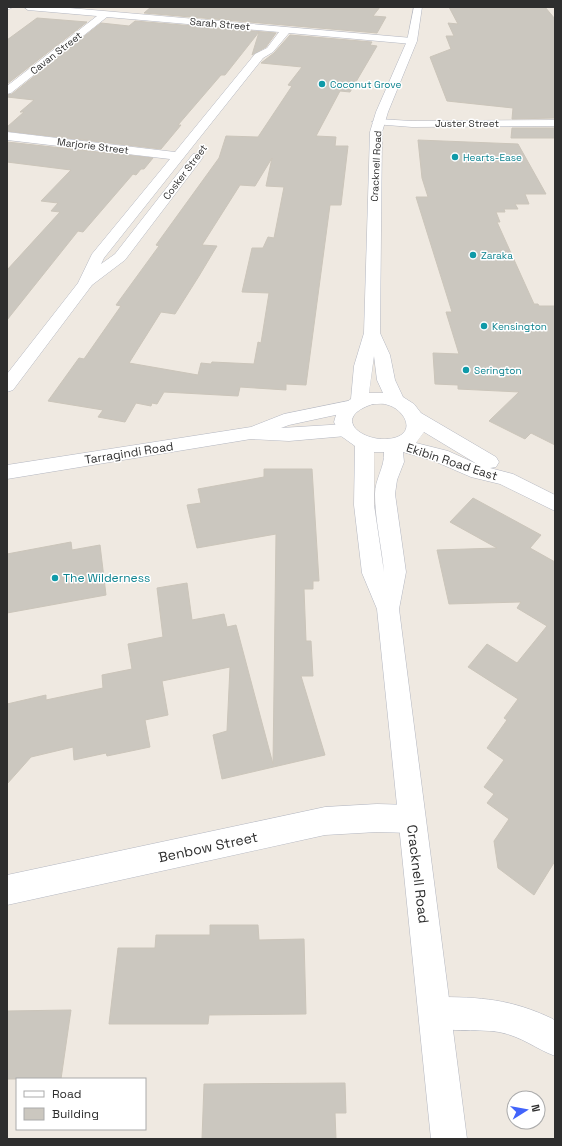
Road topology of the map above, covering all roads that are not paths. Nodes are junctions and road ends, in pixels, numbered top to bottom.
1 (28, 7) edge
2 (418, 7) edge
3 (105, 14) junction
4 (286, 30) junction
5 (412, 41) junction
6 (270, 50) junction
7 (7, 91) edge
8 (238, 102) dead end
9 (378, 122) junction
10 (555, 123) edge
11 (7, 136) edge
12 (206, 145) dead end
13 (179, 156) junction
14 (85, 284) junction
15 (372, 333) junction
16 (7, 386) edge
17 (396, 401) junction
18 (354, 404) junction
19 (415, 417) junction
20 (346, 430) junction
21 (251, 433) junction
22 (364, 443) junction
23 (396, 445) junction
24 (7, 472) edge
25 (506, 479) junction
26 (555, 504) edge
27 (388, 609) junction
28 (411, 820) junction
29 (7, 890) edge
30 (435, 1013) junction
31 (555, 1040) edge
32 (449, 1139) edge

1 - 3 street, Sarah Street
2 - 5 street, Cracknell Road
3 - 4 street, Sarah Street
3 - 7 street, Cavan Street
4 - 5 street, Sarah Street
4 - 6 street, Cosker Street
5 - 9 street, Cracknell Road
6 - 8 street, Cosker Street
6 - 13 street, Cosker Street
9 - 10 street, Juster Street
9 - 15 street, Cracknell Road
11 - 13 street, Marjorie Street
12 - 14 street, Cosker Street
13 - 14 street, Cosker Street
14 - 16 street, Cosker Street
15 - 17 street, Cracknell Road
15 - 18 street, Cracknell Road
17 - 18 street
17 - 19 street
18 - 20 street
18 - 21 street, Tarragindi Road
19 - 23 street
19 - 25 street, Ekibin Road East
20 - 21 street, Tarragindi Road
20 - 22 street
21 - 24 street, Tarragindi Road
22 - 23 street
22 - 27 street, Cracknell Road
23 - 25 street, Ekibin Road East
23 - 27 street, Cracknell Road
25 - 26 street, Ekibin Road East
27 - 28 street, Cracknell Road
28 - 29 street, Benbow Street
28 - 30 street, Cracknell Road
30 - 31 street
30 - 32 street, Cracknell Road

